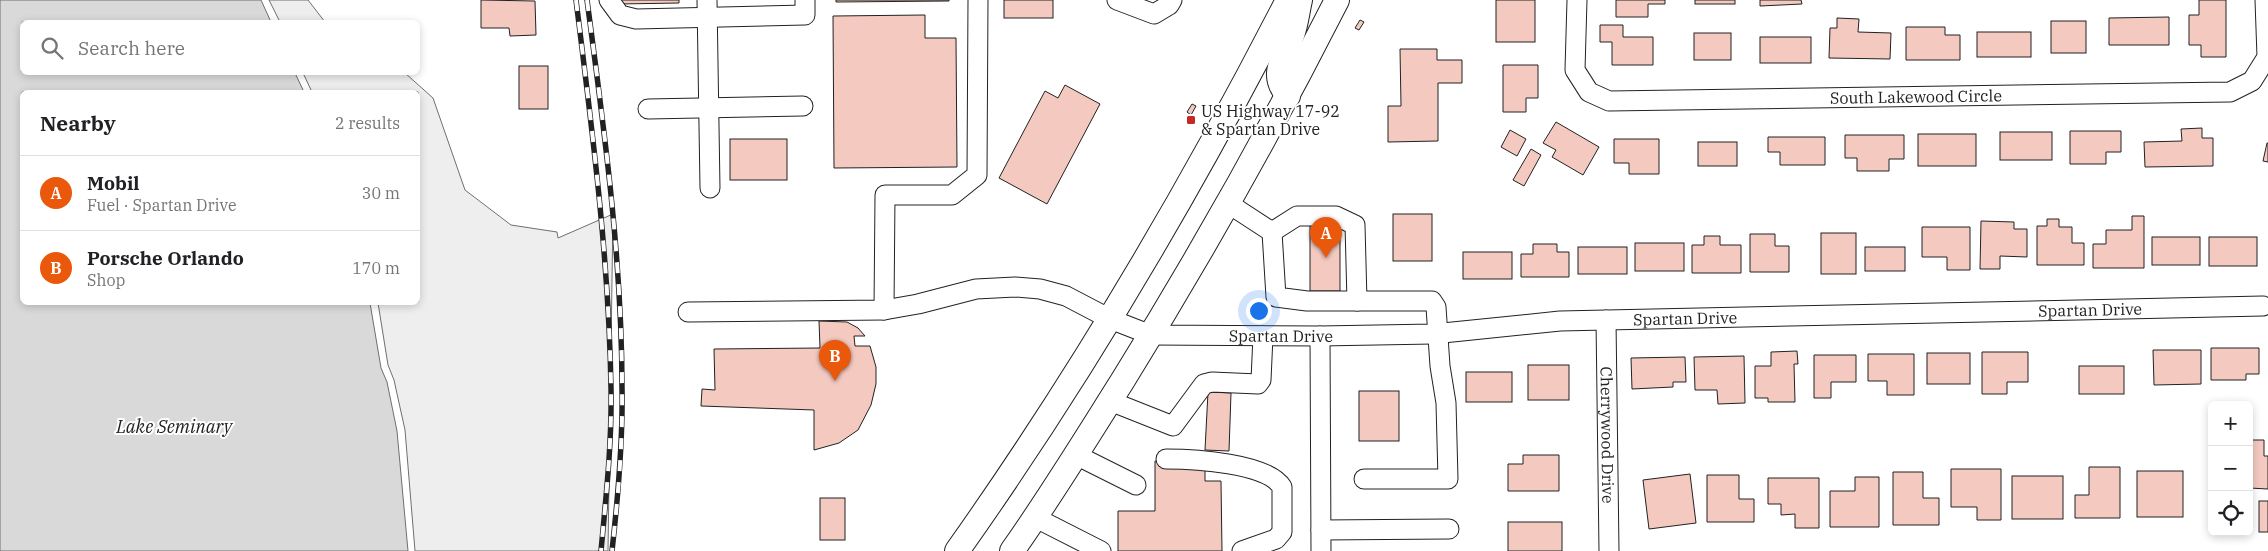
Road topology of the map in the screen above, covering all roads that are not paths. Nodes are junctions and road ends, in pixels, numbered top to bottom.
1 (609, 0) edge
2 (805, 0) edge
3 (978, 0) edge
4 (1117, 0) edge
5 (1172, 0) edge
6 (1288, 0) edge
7 (1300, 0) edge
8 (1337, 0) edge
9 (1577, 0) edge
10 (2265, 0) edge
11 (1137, 3) edge
12 (707, 9) edge
13 (1288, 96) junction
14 (803, 106) dead end
15 (648, 109) dead end
16 (709, 109) junction
17 (710, 188) dead end
18 (1229, 204) junction
19 (1272, 232) junction
20 (1357, 301) junction
21 (2263, 306) dead end
22 (884, 310) junction
23 (688, 312) dead end
24 (1110, 319) junction
25 (1606, 320) junction
26 (1438, 334) junction
27 (1151, 335) junction
28 (1263, 336) junction
29 (1320, 336) junction
30 (1110, 401) junction
31 (1076, 455) junction
32 (1166, 459) dead end
33 (1364, 479) dead end
34 (1136, 484) dead end
35 (1034, 517) junction
36 (1449, 529) dead end
37 (1321, 530) junction
38 (958, 551) edge
39 (1012, 551) edge
40 (1101, 551) edge
41 (1242, 551) edge
42 (1321, 551) edge
43 (1609, 551) edge

1 - 12 street
2 - 12 street
3 - 22 street
4 - 11 street
5 - 11 street
6 - 24 main road
7 - 13 main road
8 - 13 main road
9 - 10 street, South Lakewood Circle
12 - 16 street
13 - 18 main road
14 - 16 street
15 - 16 street
16 - 17 street
18 - 19 street
18 - 27 main road
19 - 20 street
19 - 20 street
20 - 26 street
21 - 25 street, Spartan Drive
22 - 23 street, Spartan Drive
22 - 24 street, Spartan Drive
24 - 27 street, Spartan Drive
24 - 38 main road
25 - 26 street, Spartan Drive
25 - 43 street, Cherrywood Drive
26 - 29 street, Spartan Drive
26 - 33 street
27 - 28 street, Spartan Drive
27 - 30 main road
28 - 29 street, Spartan Drive
28 - 30 street
29 - 37 street
30 - 31 main road
31 - 34 street
31 - 35 main road
32 - 41 street
35 - 39 main road
35 - 40 street
36 - 37 street
37 - 42 street

